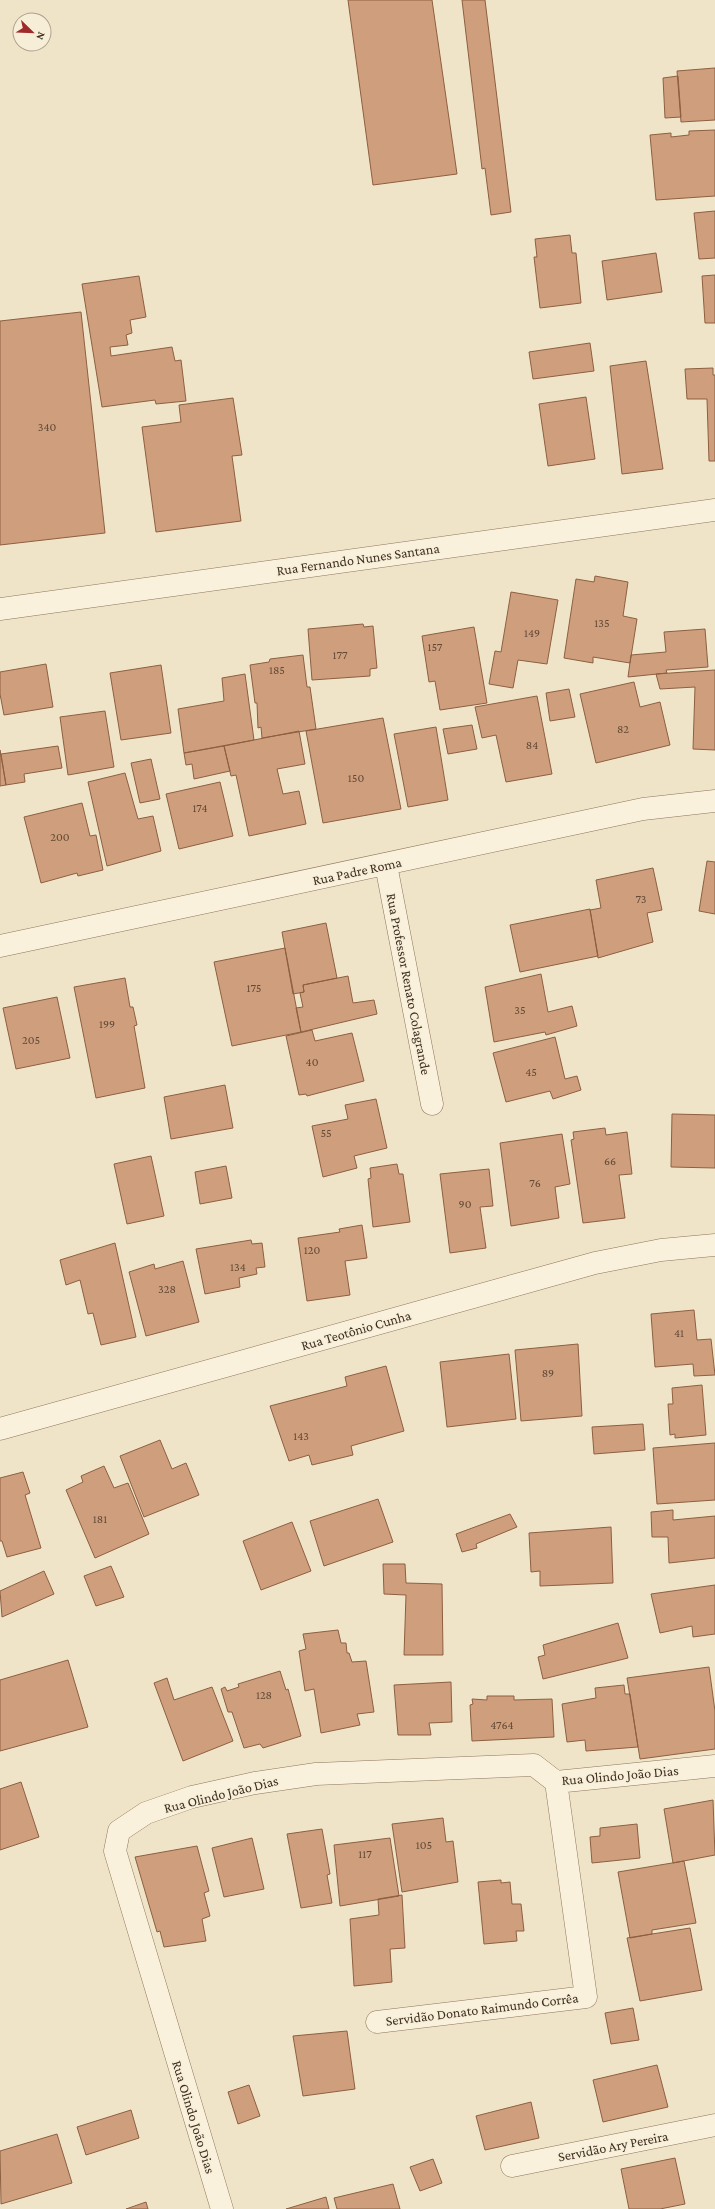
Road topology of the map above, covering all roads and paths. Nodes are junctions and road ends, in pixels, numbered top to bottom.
1 (715, 510) edge
2 (0, 609) edge
3 (715, 801) edge
4 (386, 865) junction
5 (0, 946) edge
6 (432, 1104) dead end
7 (715, 1245) edge
8 (0, 1429) edge
9 (715, 1766) edge
10 (556, 1782) junction
11 (377, 2022) dead end
12 (715, 2125) edge
13 (512, 2166) dead end
14 (222, 2209) edge

1 - 2 street, Rua Fernando Nunes Santana
3 - 4 street, Rua Padre Roma
4 - 5 street, Rua Padre Roma
4 - 6 street, Rua Professor Renato Colagrande
7 - 8 street, Rua Teotônio Cunha
9 - 10 street, Rua Olindo João Dias
10 - 11 street, Servidão Donato Raimundo Corrêa
10 - 14 street, Rua Olindo João Dias
12 - 13 street, Servidão Ary Pereira

